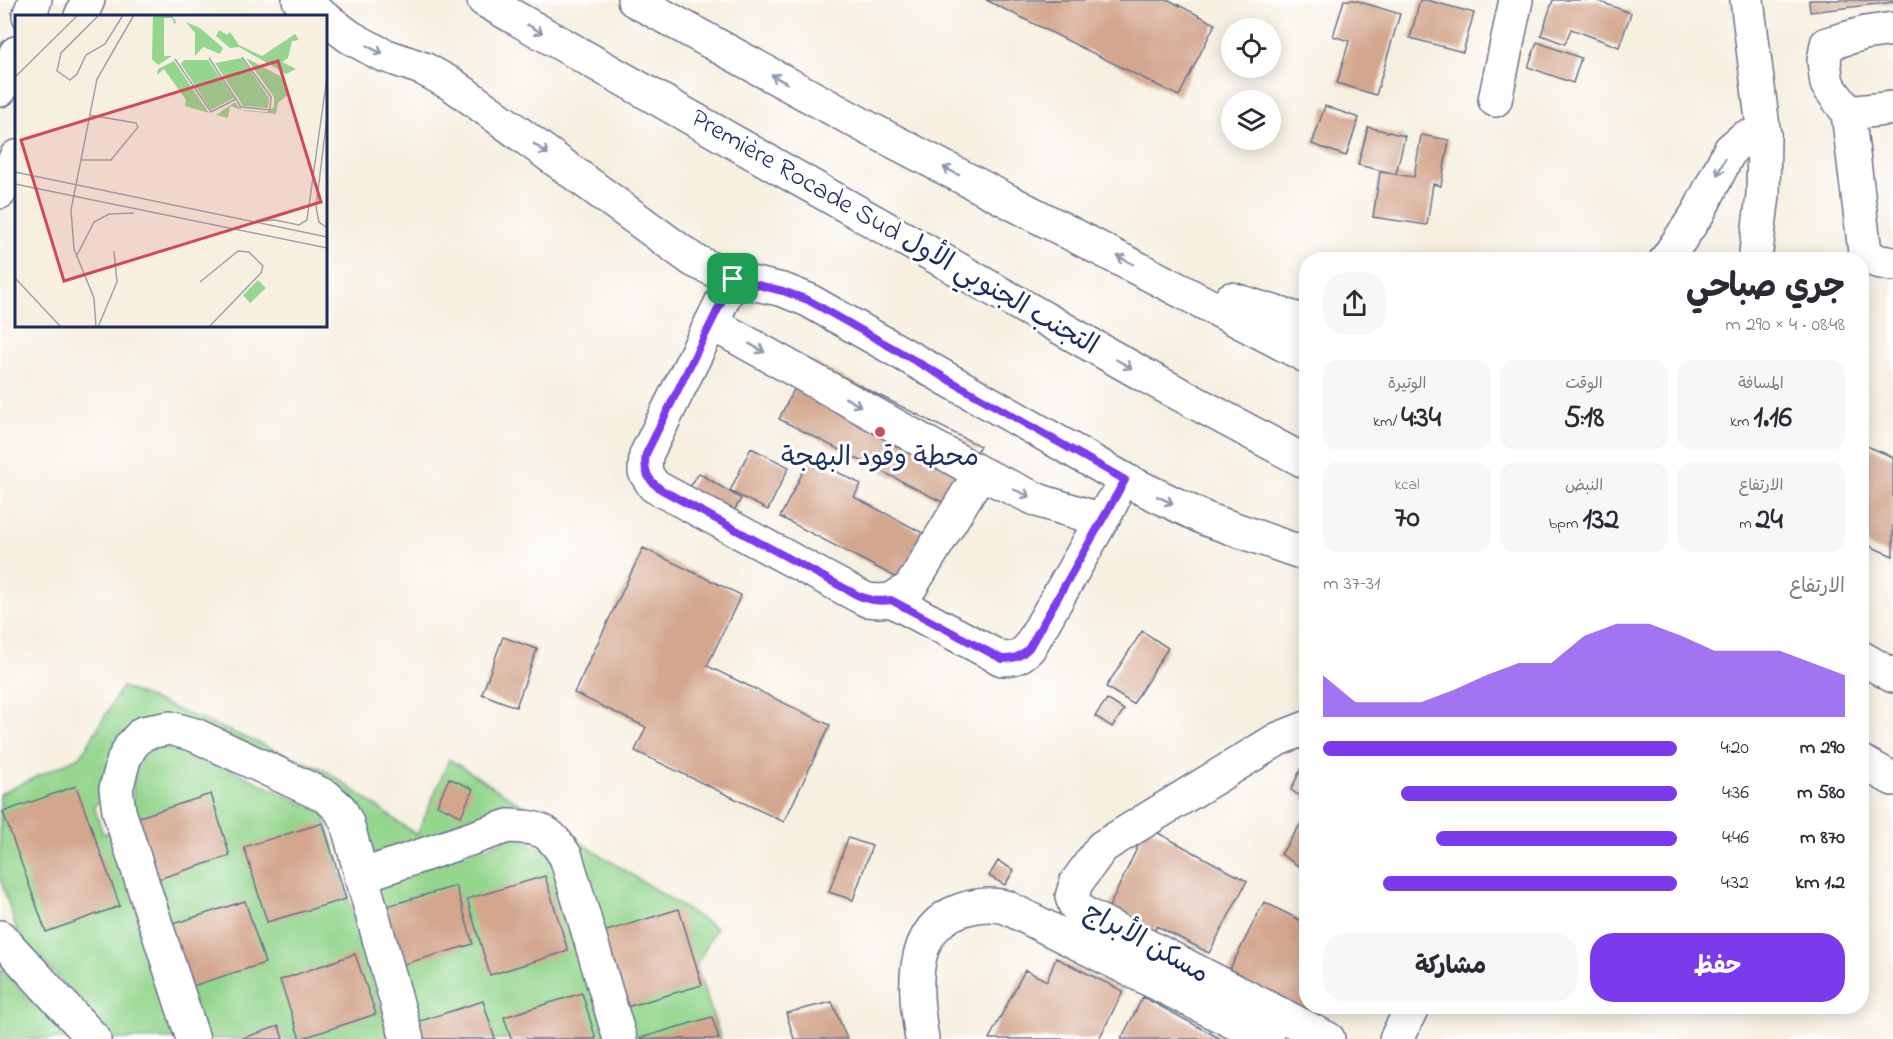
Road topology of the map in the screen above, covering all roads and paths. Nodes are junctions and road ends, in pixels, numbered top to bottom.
1 (35, 0) edge
2 (88, 0) edge
3 (299, 0) edge
4 (484, 0) edge
5 (634, 0) edge
6 (1516, 0) edge
7 (1747, 0) edge
8 (29, 15) edge
9 (81, 15) edge
10 (320, 15) edge
11 (327, 20) edge
12 (1893, 29) edge
13 (15, 56) edge
14 (0, 90) edge
15 (1495, 100) dead end
16 (1893, 108) edge
17 (1848, 113) junction
18 (1764, 135) junction
19 (15, 159) edge
20 (0, 192) edge
21 (1671, 252) edge
22 (1756, 252) edge
23 (1865, 252) edge
24 (1869, 255) edge
25 (1893, 264) edge
26 (1158, 277) junction
27 (733, 279) junction
28 (1299, 320) edge
29 (711, 323) junction
30 (1299, 352) edge
31 (1299, 458) edge
32 (980, 473) junction
33 (1125, 480) junction
34 (1102, 520) junction
35 (1299, 552) edge
36 (891, 600) junction
37 (1869, 662) edge
38 (1893, 676) edge
39 (1299, 731) edge
40 (1869, 766) edge
41 (1893, 779) edge
42 (361, 876) junction
43 (0, 937) edge
44 (1409, 1014) edge
45 (94, 1039) edge
46 (193, 1039) edge
47 (406, 1039) edge
48 (620, 1039) edge
49 (922, 1039) edge
50 (1267, 1039) edge
51 (1328, 1039) edge
52 (1396, 1039) edge

1 - 8 main road
2 - 9 main road
3 - 10 main road
4 -> 31 main road, Première Rocade Sud التجنب الجنوبي الأول
26 -> 5 main road
6 - 15 main road
7 - 18 main road
11 -> 27 main road
12 - 17 main road
13 - 14 main road
16 - 17 main road
17 - 23 main road
18 -> 21 main road
18 - 22 main road
19 - 20 main road
24 - 25 main road
26 - 28 main road
26 - 30 main road
27 - 29 main road
27 - 33 main road
29 -> 32 main road
29 - 36 main road
32 -> 34 main road
32 - 36 main road
33 - 34 main road
33 -> 35 main road
34 - 36 main road
37 - 38 main road
39 - 51 main road, مسكن الأبراج
40 - 41 main road
42 - 46 main road
42 - 47 main road
42 - 48 main road
43 - 45 main road
44 - 52 main road
49 - 50 main road

